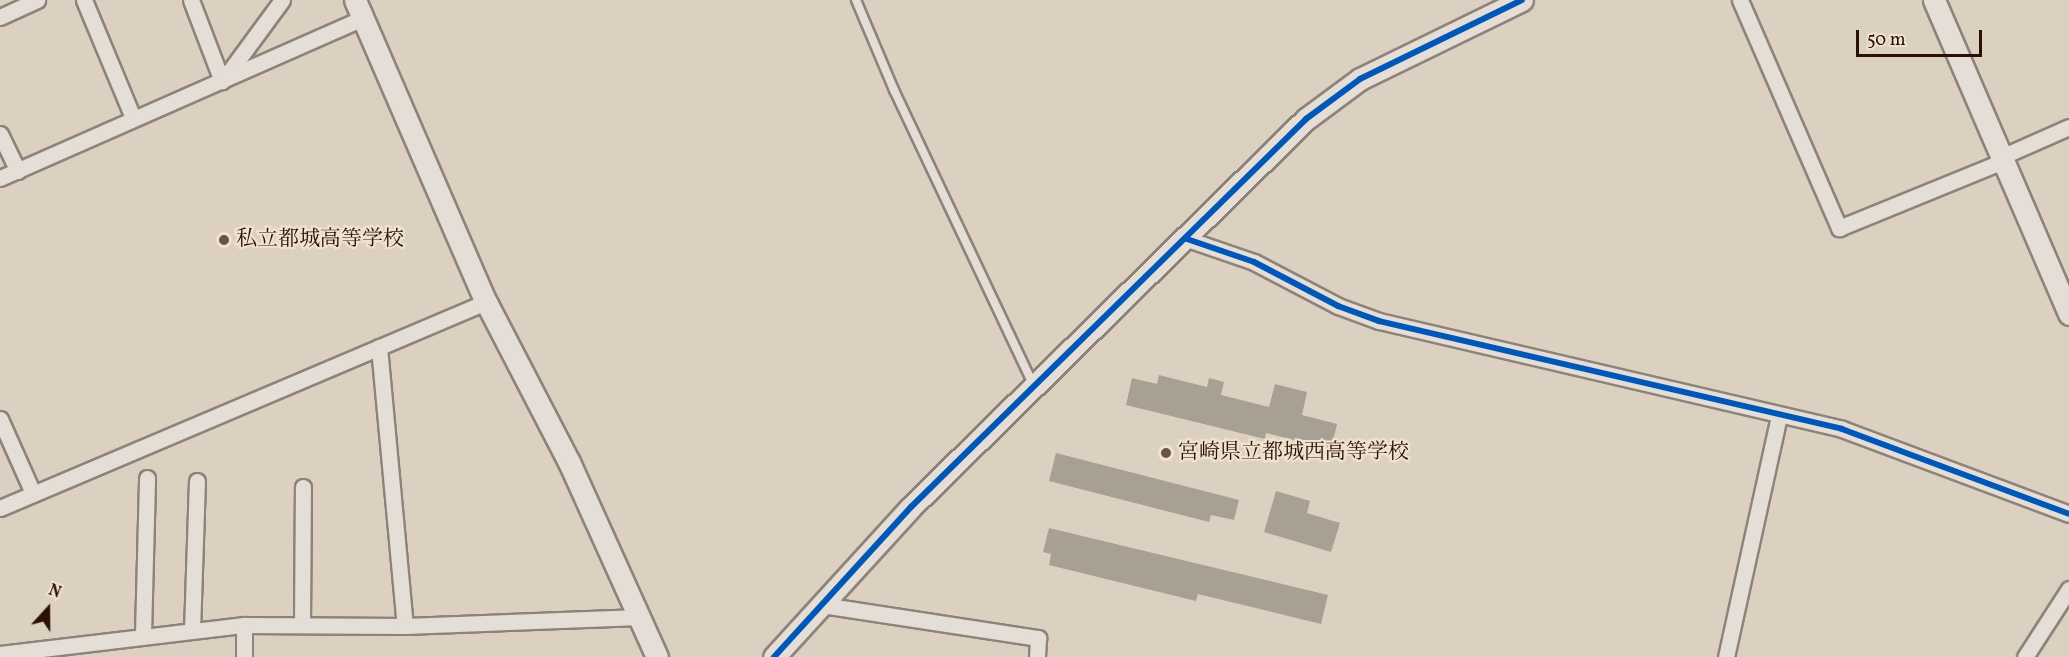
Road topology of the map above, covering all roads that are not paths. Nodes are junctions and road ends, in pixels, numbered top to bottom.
1 (37, 0) edge
2 (84, 0) edge
3 (191, 0) edge
4 (282, 0) edge
5 (856, 0) edge
6 (1522, 0) edge
7 (1740, 0) edge
8 (1934, 0) edge
9 (359, 9) edge
10 (0, 17) edge
11 (222, 81) junction
12 (133, 118) junction
13 (2069, 128) edge
14 (0, 134) edge
15 (2002, 159) junction
16 (18, 171) junction
17 (0, 178) edge
18 (1187, 239) junction
19 (486, 302) junction
20 (2069, 314) edge
21 (378, 347) junction
22 (1034, 387) junction
23 (1779, 415) junction
24 (0, 418) edge
25 (147, 478) dead end
26 (197, 481) dead end
27 (303, 487) dead end
28 (33, 493) junction
29 (0, 508) edge
30 (2069, 514) edge
31 (2069, 589) edge
32 (822, 605) junction
33 (640, 617) junction
34 (244, 625) junction
35 (302, 625) junction
36 (405, 626) junction
37 (192, 631) junction
38 (143, 634) junction
39 (89, 651) edge
40 (0, 654) edge
41 (244, 657) edge
42 (657, 657) edge
43 (774, 657) edge
44 (1037, 657) edge
45 (1726, 657) edge
46 (2025, 657) edge

1 - 10 street
2 - 12 street
3 - 11 street
4 - 11 street
5 - 22 lane
6 - 18 street
7 - 15 street
8 - 15 street
9 - 11 street
9 - 19 street
11 - 12 street
12 - 16 street
13 - 15 street
14 - 16 street
15 - 20 street
16 - 17 street
18 - 22 street
18 - 23 street
19 - 21 street
19 - 33 street
21 - 28 street
21 - 36 street
22 - 32 street
23 - 30 street
23 - 45 street
24 - 28 street
25 - 38 street
26 - 37 street
27 - 35 street
28 - 29 street
31 - 46 street
32 - 43 street
32 - 44 street
33 - 36 street
33 - 42 street
34 - 35 street
34 - 37 street
34 - 41 street
35 - 36 street
37 - 38 street
38 - 39 street
39 - 40 street

